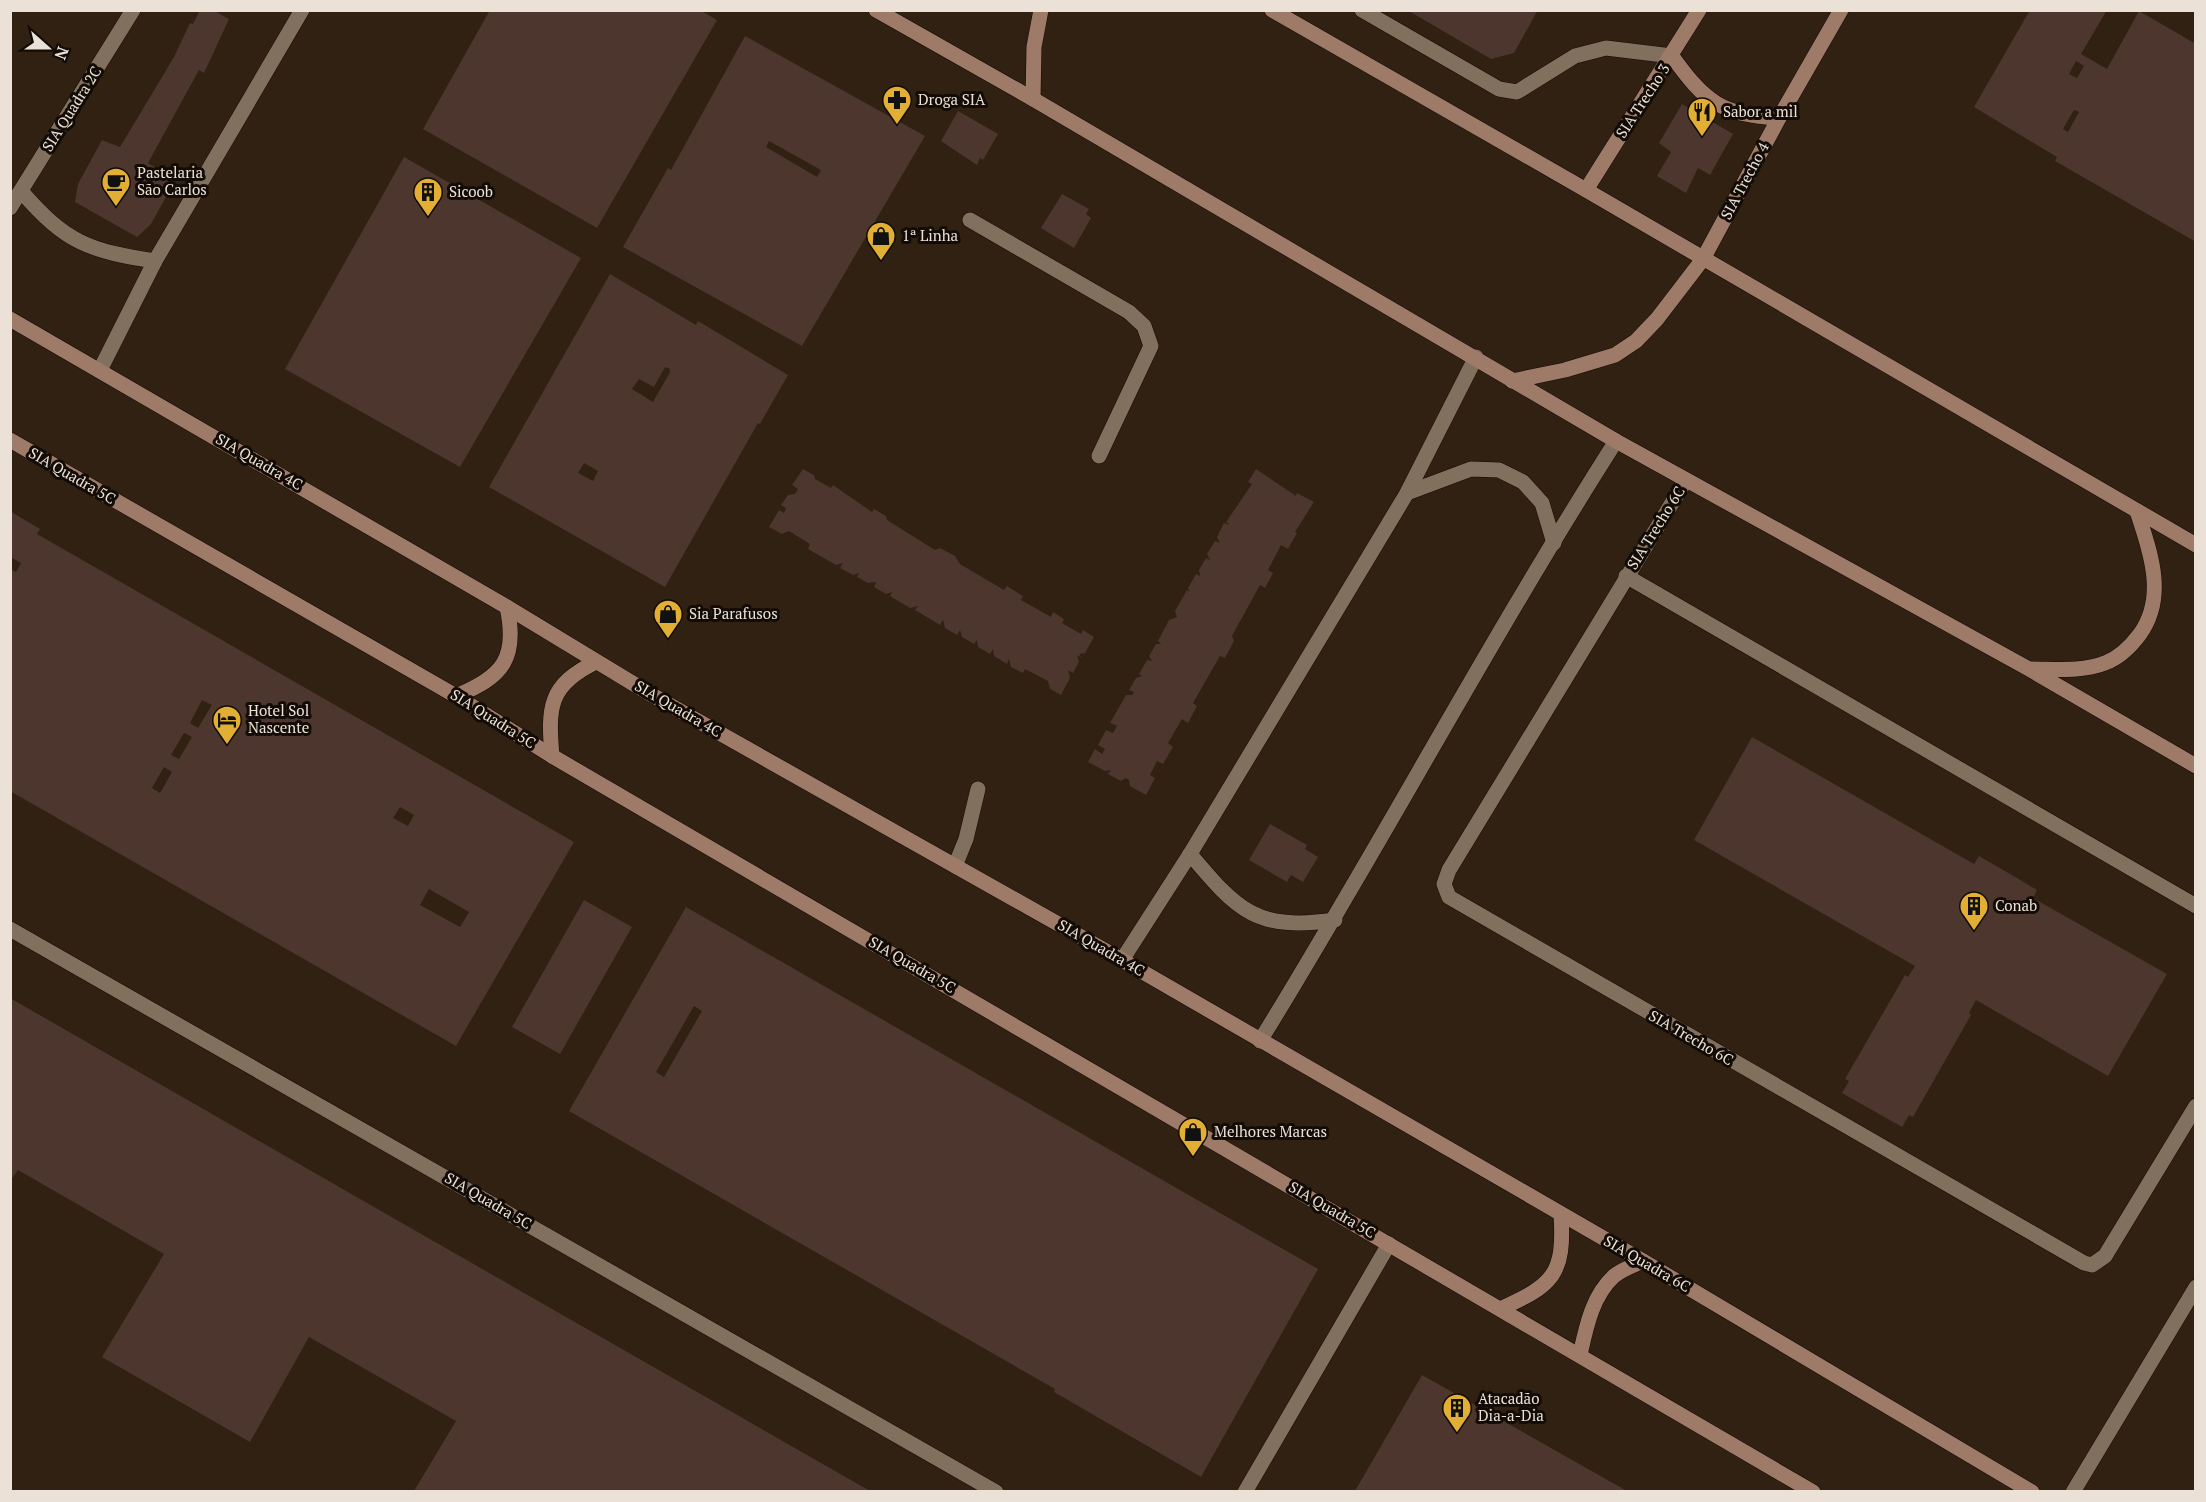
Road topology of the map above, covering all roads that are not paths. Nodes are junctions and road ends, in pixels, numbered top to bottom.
1 (133, 10) edge
2 (302, 10) edge
3 (876, 10) edge
4 (1041, 10) edge
5 (1272, 10) edge
6 (1362, 10) edge
7 (1699, 10) edge
8 (1842, 10) edge
9 (1672, 56) junction
10 (1033, 99) junction
11 (1779, 118) junction
12 (1586, 189) junction
13 (21, 191) junction
14 (10, 208) edge
15 (970, 220) dead end
16 (1703, 259) junction
17 (155, 261) junction
18 (10, 319) edge
19 (1476, 357) junction
20 (100, 369) junction
21 (1512, 381) junction
22 (10, 440) edge
23 (1616, 441) junction
24 (1099, 456) dead end
25 (1686, 480) junction
26 (1407, 493) junction
27 (2137, 511) junction
28 (1554, 543) junction
29 (2196, 545) edge
30 (1626, 576) junction
31 (507, 607) junction
32 (596, 662) junction
33 (2029, 669) junction
34 (456, 696) junction
35 (552, 756) junction
36 (2196, 766) edge
37 (978, 789) dead end
38 (1190, 854) junction
39 (955, 866) junction
40 (2196, 906) edge
41 (1335, 920) junction
42 (10, 929) edge
43 (1122, 960) junction
44 (1260, 1041) junction
45 (2196, 1106) edge
46 (1561, 1214) junction
47 (1389, 1244) junction
48 (1643, 1261) junction
49 (2196, 1287) edge
50 (1500, 1309) junction
51 (1580, 1355) junction
52 (996, 1491) edge
53 (1245, 1491) edge
54 (1813, 1491) edge
55 (2032, 1491) edge
56 (2073, 1491) edge

1 - 13 street, SIA Quadra 2C
2 - 17 street
3 - 10 street
4 - 10 street
5 - 12 street
6 - 9 street
7 - 9 street, SIA Trecho 3
8 - 11 street, SIA Trecho 4
9 - 11 street
9 - 12 street, SIA Trecho 3
10 - 19 street
11 - 16 street, SIA Trecho 4
12 - 16 street
13 - 14 street, SIA Quadra 2C
13 - 17 street
15 - 24 street
16 - 21 street, SIA Trecho 4
16 - 27 street
17 - 20 street
18 - 20 street
19 - 21 street
19 - 26 street
20 - 31 street, SIA Quadra 4C
21 - 23 street
22 - 34 street, SIA Quadra 5C
23 - 25 street
23 - 28 street
25 - 30 street, SIA Trecho 6C
25 - 33 street
26 - 28 street
26 - 38 street
27 - 29 street
27 - 33 street
28 - 41 street
30 - 40 street, SIA Trecho 6C
30 - 45 street, SIA Trecho 6C
31 - 32 street, SIA Quadra 4C
31 - 34 street
32 - 35 street
32 - 39 street, SIA Quadra 4C
33 - 36 street
34 - 35 street, SIA Quadra 5C
35 - 47 street, SIA Quadra 5C
37 - 39 street
38 - 41 street
38 - 43 street
39 - 43 street, SIA Quadra 4C
41 - 44 street
42 - 52 street, SIA Quadra 5C
43 - 44 street, SIA Quadra 4C
44 - 46 street, SIA Quadra 6C
46 - 48 street, SIA Quadra 6C
46 - 50 street
47 - 50 street, SIA Quadra 5C
47 - 53 street
48 - 51 street
48 - 55 street, SIA Quadra 6C
49 - 56 street
50 - 51 street, SIA Quadra 5C
51 - 54 street, SIA Quadra 5C

